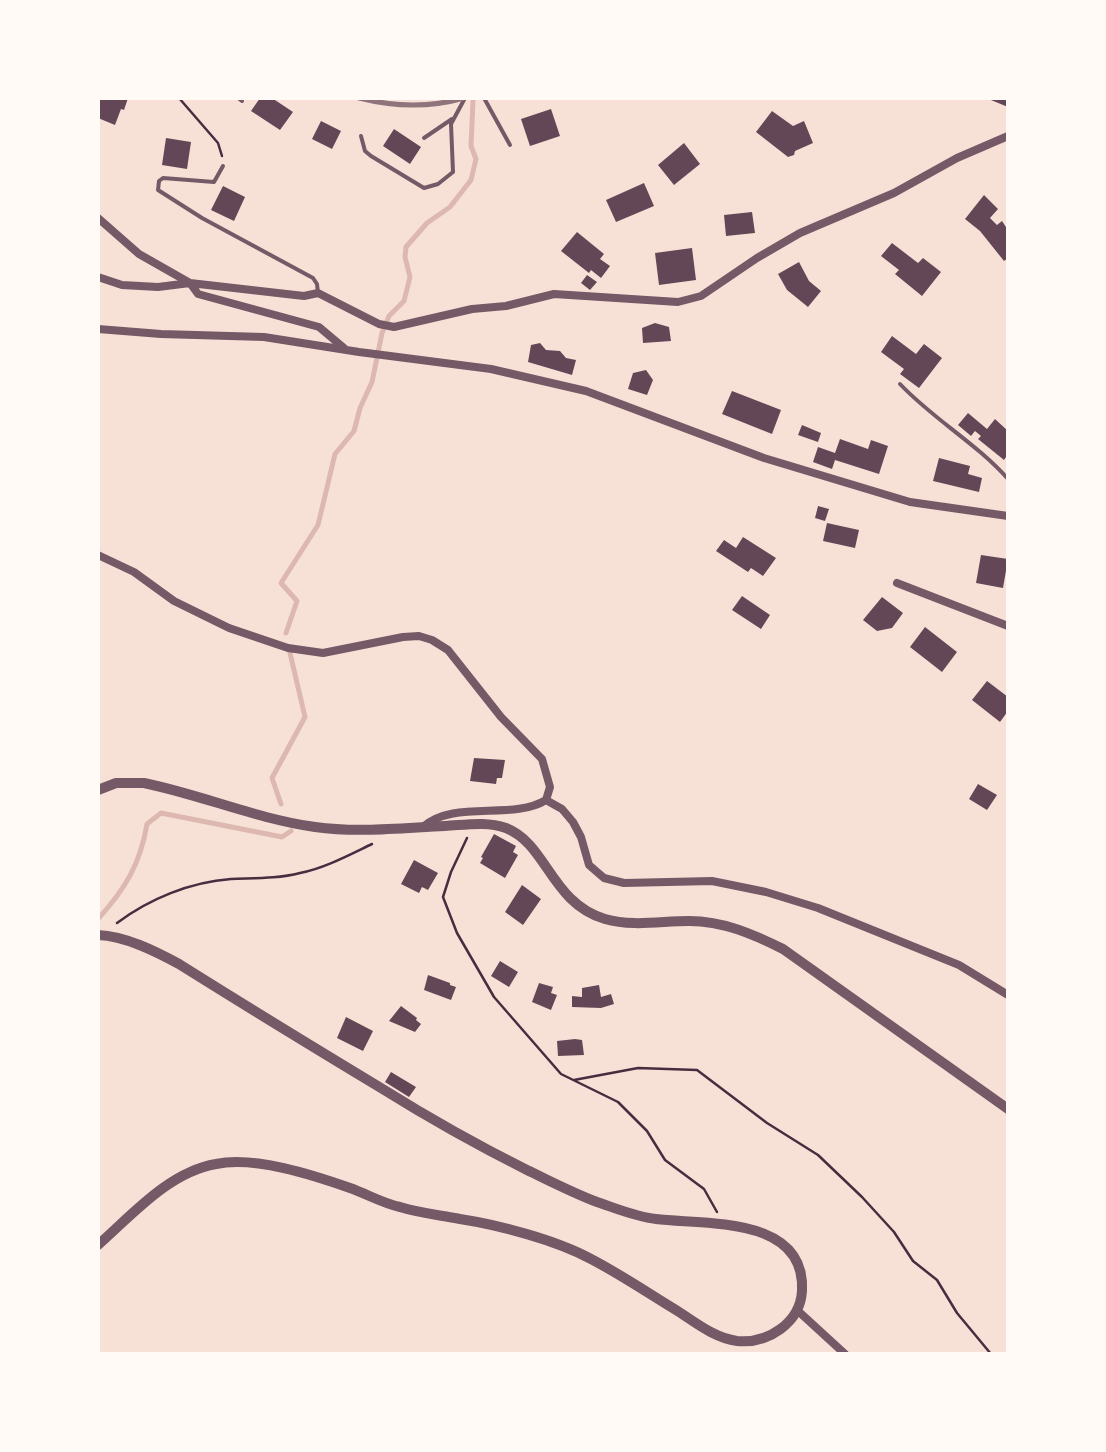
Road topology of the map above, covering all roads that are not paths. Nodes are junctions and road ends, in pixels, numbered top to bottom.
1 (465, 98) edge
2 (484, 98) edge
3 (455, 116) junction
4 (361, 136) dead end
5 (1008, 136) edge
6 (424, 138) dead end
7 (510, 144) dead end
8 (223, 166) road end
9 (98, 218) edge
10 (98, 277) edge
11 (190, 283) junction
12 (318, 293) junction
13 (98, 330) edge
14 (346, 350) junction
15 (900, 384) dead end
16 (1008, 480) edge
17 (1008, 516) edge
18 (98, 555) edge
19 (897, 583) dead end
20 (1008, 626) edge
21 (98, 790) edge
22 (546, 800) junction
23 (423, 827) junction
24 (102, 935) edge
25 (1008, 994) edge
26 (1008, 1109) edge
27 (98, 1245) edge
28 (797, 1310) junction
29 (845, 1354) edge

1 - 3 lane
2 - 7 lane
3 - 4 lane
3 - 6 lane
5 - 12 street
8 - 12 lane
9 - 11 street
10 - 11 street
11 - 12 street
11 - 14 street
13 - 14 street
14 - 17 street
15 - 16 lane
18 - 22 street
19 - 20 street
21 - 23 street
22 - 23 street
22 - 25 street
23 - 26 street
24 - 28 street
27 - 28 street
28 - 29 street

